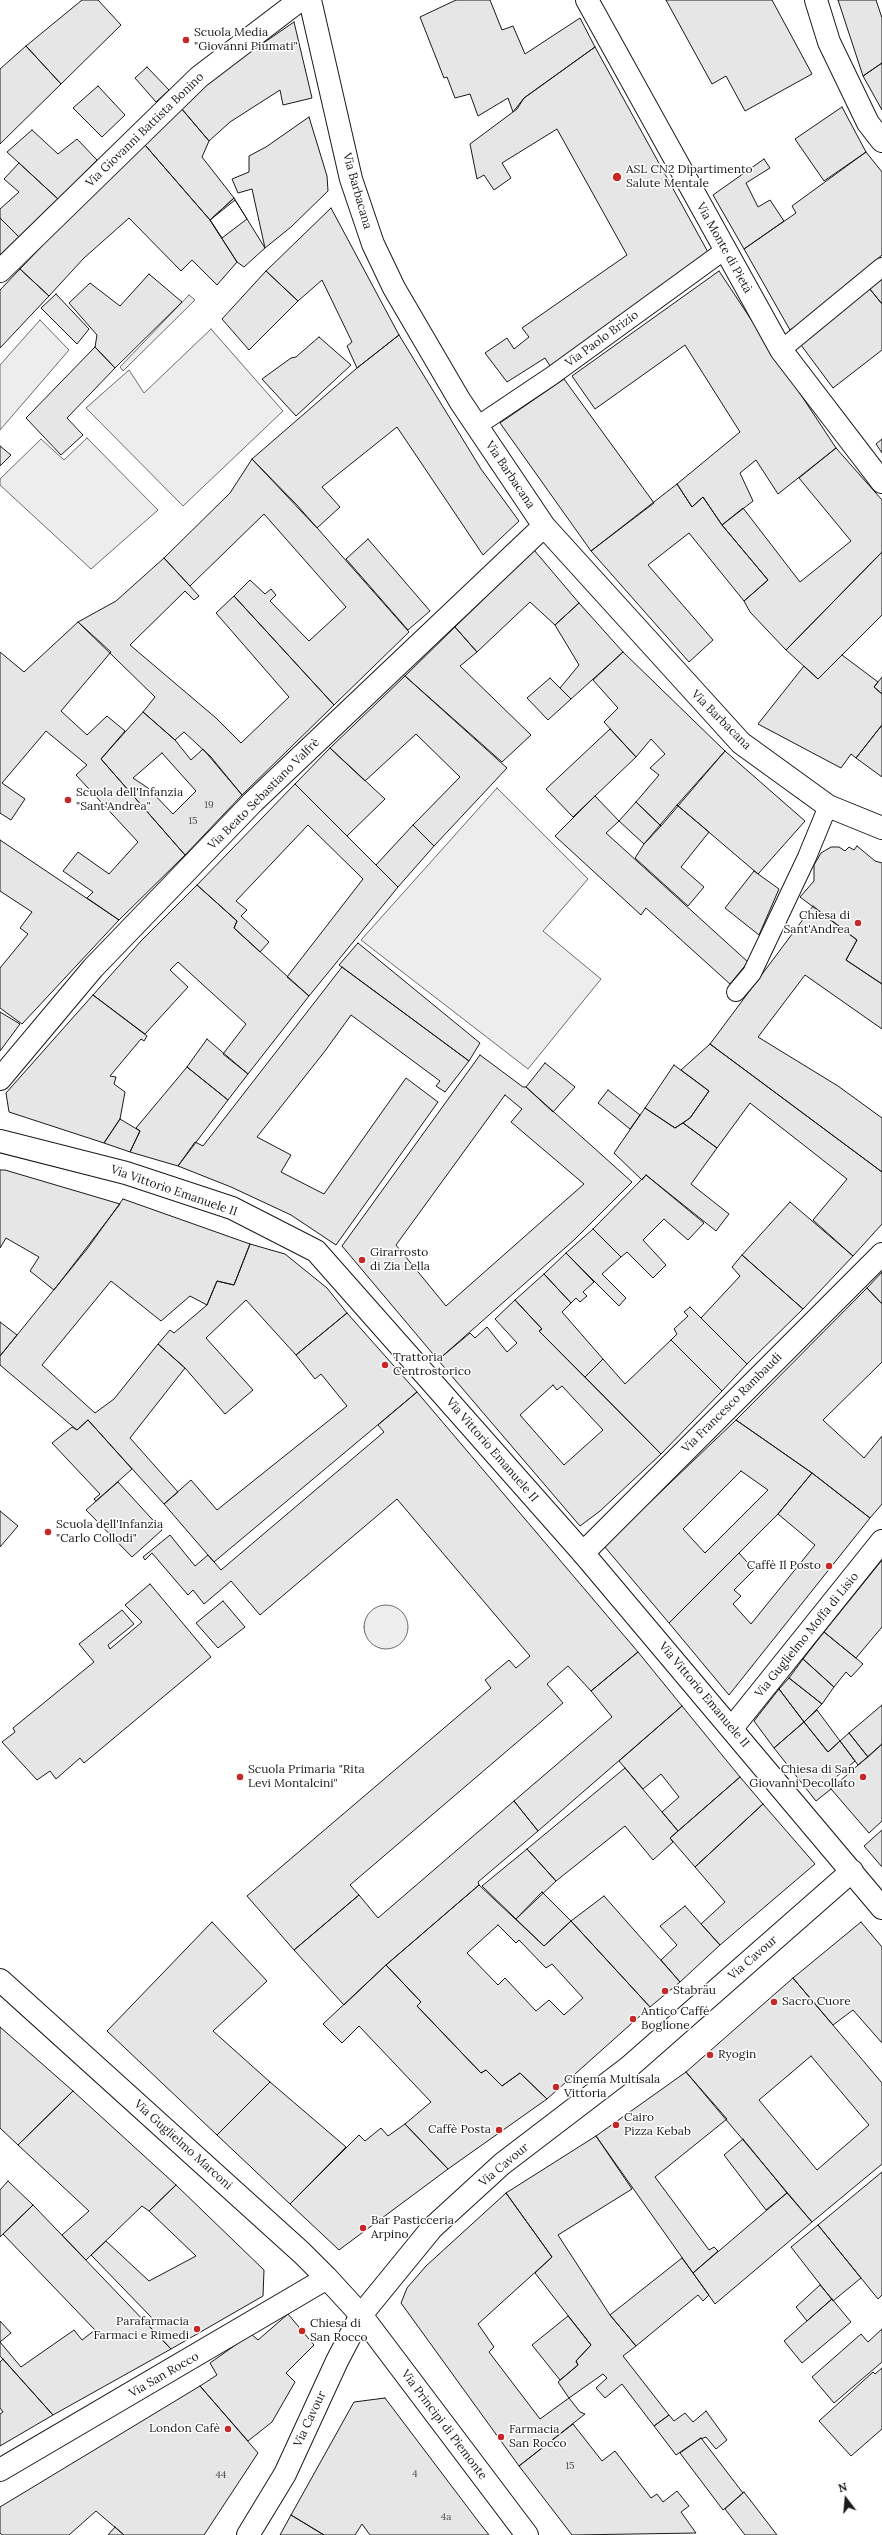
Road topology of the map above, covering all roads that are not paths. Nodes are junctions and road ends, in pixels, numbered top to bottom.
1 (300, 0) edge
2 (310, 0) edge
3 (587, 0) edge
4 (816, 0) edge
5 (882, 140) edge
6 (725, 250) junction
7 (882, 267) edge
8 (0, 271) edge
9 (782, 350) junction
10 (477, 426) junction
11 (882, 482) edge
12 (544, 526) junction
13 (828, 806) junction
14 (882, 828) edge
15 (736, 992) dead end
16 (0, 1079) edge
17 (0, 1141) edge
18 (882, 1254) edge
19 (882, 1541) edge
20 (583, 1553) junction
21 (732, 1728) junction
22 (852, 1871) junction
23 (882, 1908) edge
24 (0, 1980) edge
25 (327, 2278) junction
26 (361, 2315) junction
27 (0, 2470) edge
28 (248, 2535) edge
29 (527, 2535) edge

1 - 8 street, Via Giovanni Battista Bonino
2 - 10 street, Via Barbacana
3 - 6 street, Via Monte di Pietà
4 - 5 street
6 - 9 street, Via Monte di Pietà
6 - 10 lane, Via Paolo Brizio
7 - 9 lane
9 - 11 street, Via Monte di Pietà
10 - 12 street, Via Barbacana
12 - 13 street, Via Barbacana
12 - 16 street, Via Beato Sebastiano Valfrè
13 - 14 street, Via Barbacana
13 - 15 lane
17 - 20 street, Via Vittorio Emanuele II
18 - 20 street, Via Francesco Rambaudi
19 - 21 street, Via Guglielmo Moffa di Lisio
20 - 21 street, Via Vittorio Emanuele II
21 - 22 street, Via Vittorio Emanuele II
22 - 23 street, Via Vittorio Emanuele II
22 - 26 street, Via Cavour
24 - 25 street, Via Guglielmo Marconi
25 - 26 street, Via Guglielmo Marconi
25 - 27 street, Via San Rocco
26 - 28 street, Via Cavour
26 - 29 street, Via Principi di Piemonte

